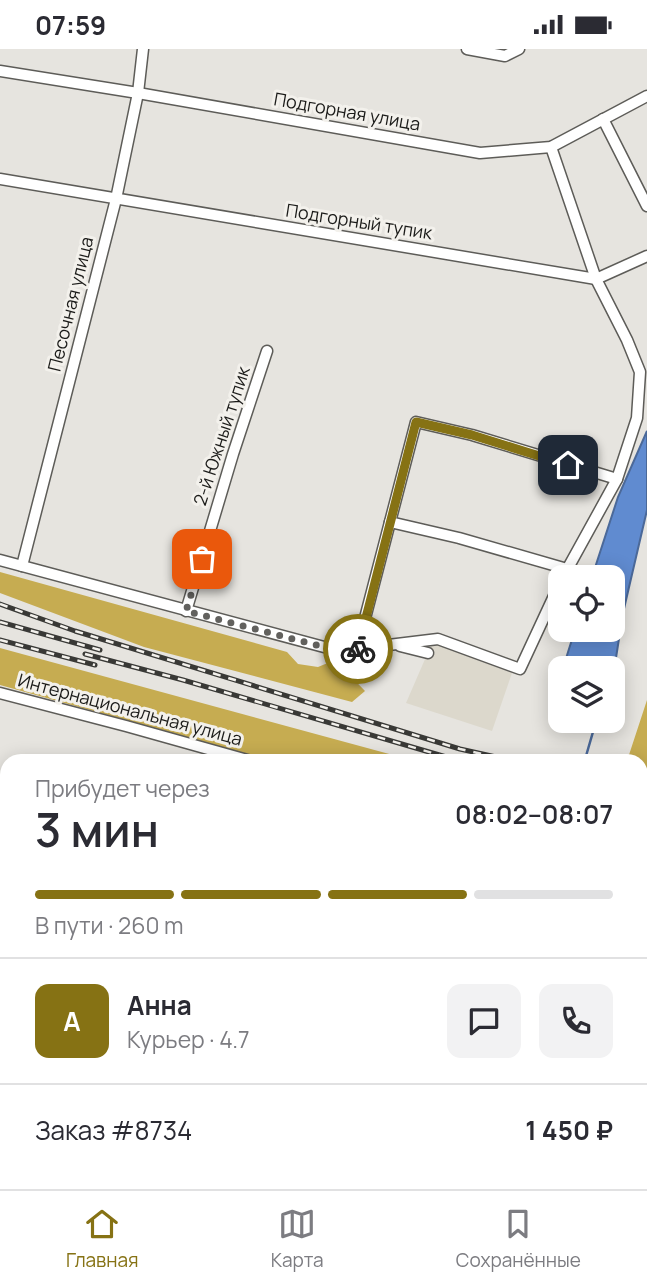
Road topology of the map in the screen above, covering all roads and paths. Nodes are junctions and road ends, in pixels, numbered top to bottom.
1 (143, 49) edge
2 (467, 49) edge
3 (519, 49) edge
4 (0, 71) edge
5 (138, 93) junction
6 (647, 96) edge
7 (603, 119) junction
8 (551, 146) junction
9 (0, 179) edge
10 (116, 199) junction
11 (647, 206) edge
12 (647, 256) edge
13 (596, 279) junction
14 (267, 351) dead end
15 (617, 479) junction
16 (390, 521) junction
17 (0, 560) edge
18 (569, 565) edge
19 (22, 566) junction
20 (548, 567) edge
21 (548, 609) edge
22 (186, 611) junction
23 (394, 644) junction
24 (358, 649) junction
25 (428, 653) dead end
26 (0, 693) edge
27 (226, 754) edge

1 - 5 street, Песочная улица
2 - 3 street
4 - 5 street, Подгорная улица
5 - 8 street, Подгорная улица
5 - 10 street, Песочная улица
6 - 7 street
7 - 8 street
7 - 11 street
8 - 13 street
9 - 10 street, Подгорный тупик
10 - 13 street, Подгорный тупик
10 - 19 street, Песочная улица
12 - 13 street
13 - 15 street
14 - 22 street, 2-й Южный тупик
15 - 16 street
15 - 18 street
16 - 20 street
16 - 24 street
17 - 19 street
19 - 22 street
21 - 23 street
22 - 24 street
23 - 24 street
23 - 25 street
26 - 27 street, Интернациональная улица

